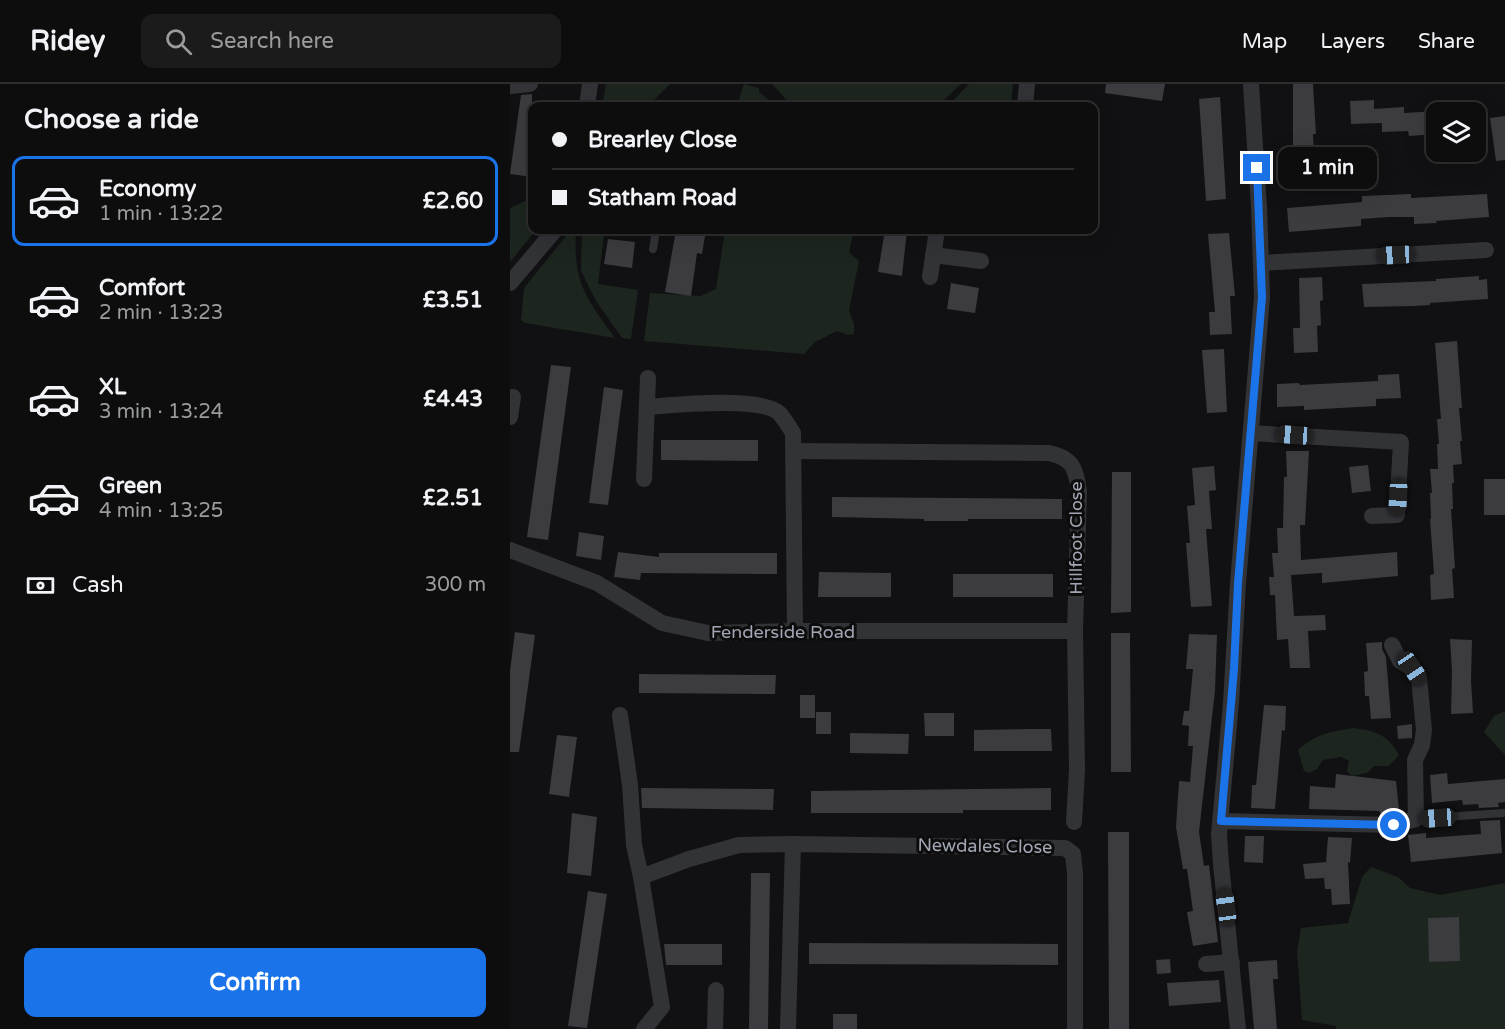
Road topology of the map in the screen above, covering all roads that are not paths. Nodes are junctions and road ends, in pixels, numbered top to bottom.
1 (530, 84) edge
2 (590, 84) edge
3 (1027, 84) edge
4 (1251, 84) edge
5 (510, 86) edge
6 (588, 102) edge
7 (1025, 102) edge
8 (552, 234) edge
9 (655, 234) edge
10 (936, 234) edge
11 (653, 249) dead end
12 (1486, 250) dead end
13 (933, 255) junction
14 (981, 261) dead end
15 (1262, 263) junction
16 (930, 277) dead end
17 (510, 283) edge
18 (648, 378) dead end
19 (513, 397) dead end
20 (648, 407) junction
21 (510, 417) edge
22 (1251, 433) junction
23 (794, 451) junction
24 (644, 478) dead end
25 (1372, 516) dead end
26 (510, 550) edge
27 (795, 631) junction
28 (1075, 631) junction
29 (1392, 645) dead end
30 (620, 715) dead end
31 (1503, 813) dead end
32 (1416, 819) junction
33 (1221, 821) junction
34 (1074, 822) dead end
35 (793, 844) junction
36 (641, 877) junction
37 (1232, 962) junction
38 (1206, 964) dead end
39 (716, 990) dead end
40 (651, 1026) edge
41 (715, 1029) edge
42 (788, 1029) edge
43 (1075, 1029) edge
44 (1238, 1029) edge

1 - 5 street
2 - 6 street
3 - 7 street
4 - 15 street
8 - 17 street
9 - 11 lane
10 - 13 street
12 - 15 street
13 - 14 street
13 - 16 street
15 - 22 street
18 - 20 street
19 - 21 street
20 - 23 street
20 - 24 street
22 - 25 street
22 - 33 street
23 - 27 street
23 - 28 street, Hillfoot Close
26 - 27 street, Fenderside Road
27 - 28 street, Fenderside Road
28 - 34 street, Hillfoot Close
29 - 32 street
30 - 36 street
31 - 32 lane
32 - 33 street
33 - 37 street
35 - 36 street, Newdales Close
35 - 42 street
35 - 43 street, Newdales Close
36 - 40 street
37 - 38 street
37 - 44 street
39 - 41 street

